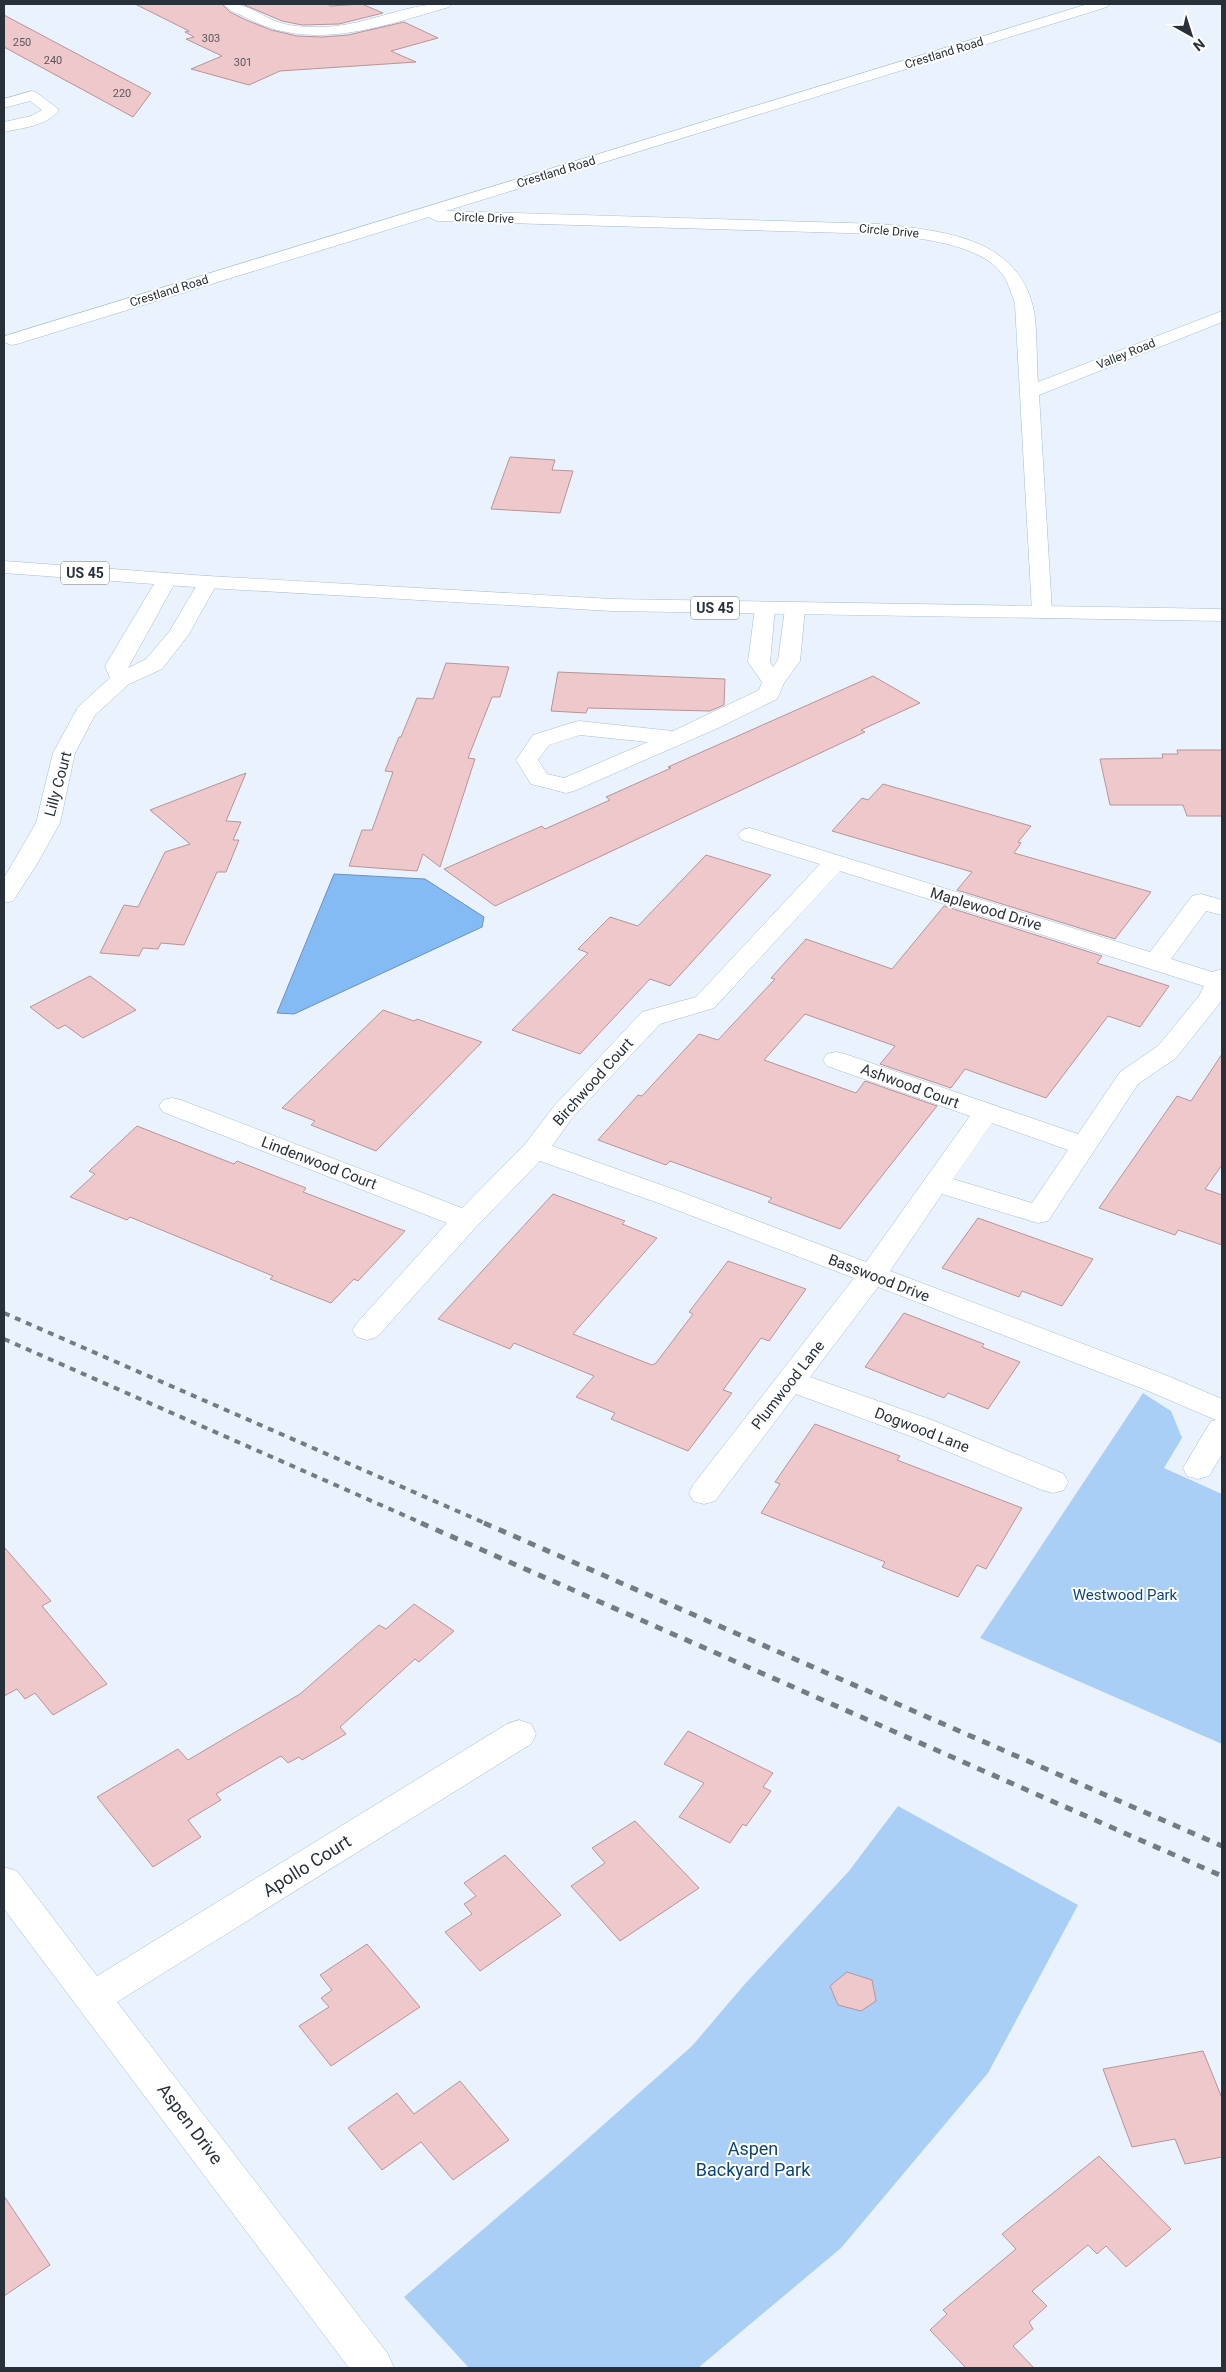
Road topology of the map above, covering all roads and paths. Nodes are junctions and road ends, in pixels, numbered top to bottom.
1 (231, 4) edge
2 (444, 4) edge
3 (1102, 4) edge
4 (16, 87) dead end
5 (32, 96) junction
6 (4, 104) edge
7 (4, 127) edge
8 (415, 216) junction
9 (1222, 316) edge
10 (11, 340) dead end
11 (1030, 392) junction
12 (4, 567) edge
13 (166, 579) junction
14 (208, 582) junction
15 (765, 608) junction
16 (795, 609) junction
17 (1042, 612) junction
18 (1222, 615) edge
19 (121, 678) junction
20 (773, 682) junction
21 (676, 738) junction
22 (750, 835) dead end
23 (836, 862) junction
24 (4, 896) edge
25 (1222, 908) edge
26 (1156, 962) junction
27 (1221, 980) edge
28 (836, 1060) dead end
29 (172, 1106) dead end
30 (985, 1113) junction
31 (1084, 1146) junction
32 (535, 1150) junction
33 (936, 1183) junction
34 (466, 1220) junction
35 (871, 1276) junction
36 (367, 1330) dead end
37 (790, 1382) junction
38 (1222, 1411) edge
39 (1222, 1428) edge
40 (1198, 1468) dead end
41 (1053, 1482) dead end
42 (704, 1493) dead end
43 (520, 1734) dead end
44 (4, 1882) edge
45 (94, 1997) junction
46 (374, 2368) edge

1 - 2 street
3 - 8 street, Crestland Road
4 - 5 street
5 - 6 street
5 - 7 street
8 - 10 street, Crestland Road
8 - 11 street, Circle Drive
9 - 11 street, Valley Road
11 - 17 street, Circle Drive
12 - 13 street, US 45
13 - 14 street, US 45
13 - 19 street
14 - 15 street, US 45
14 - 19 street, Lilly Court
15 - 16 street, US 45
15 - 20 street
16 - 17 street, US 45
16 - 20 street
17 - 18 street, US 45
19 - 24 street, Lilly Court
20 - 21 street
21 - 21 street
22 - 23 street, Maplewood Drive
23 - 26 street, Maplewood Drive
23 - 32 street, Birchwood Court
25 - 26 street
26 - 27 street, Maplewood Drive
27 - 31 street
28 - 30 street, Ashwood Court
29 - 34 street, Lindenwood Court
30 - 31 street, Ashwood Court
30 - 33 street
31 - 33 street
32 - 34 street, Birchwood Court
32 - 35 street, Basswood Drive
33 - 35 street
34 - 36 street, Birchwood Court
35 - 37 street, Plumwood Lane
35 - 38 street, Basswood Drive
37 - 41 street, Dogwood Lane
37 - 42 street, Plumwood Lane
39 - 40 street
43 - 45 street, Apollo Court
44 - 45 street, Aspen Drive
45 - 46 street, Aspen Drive

